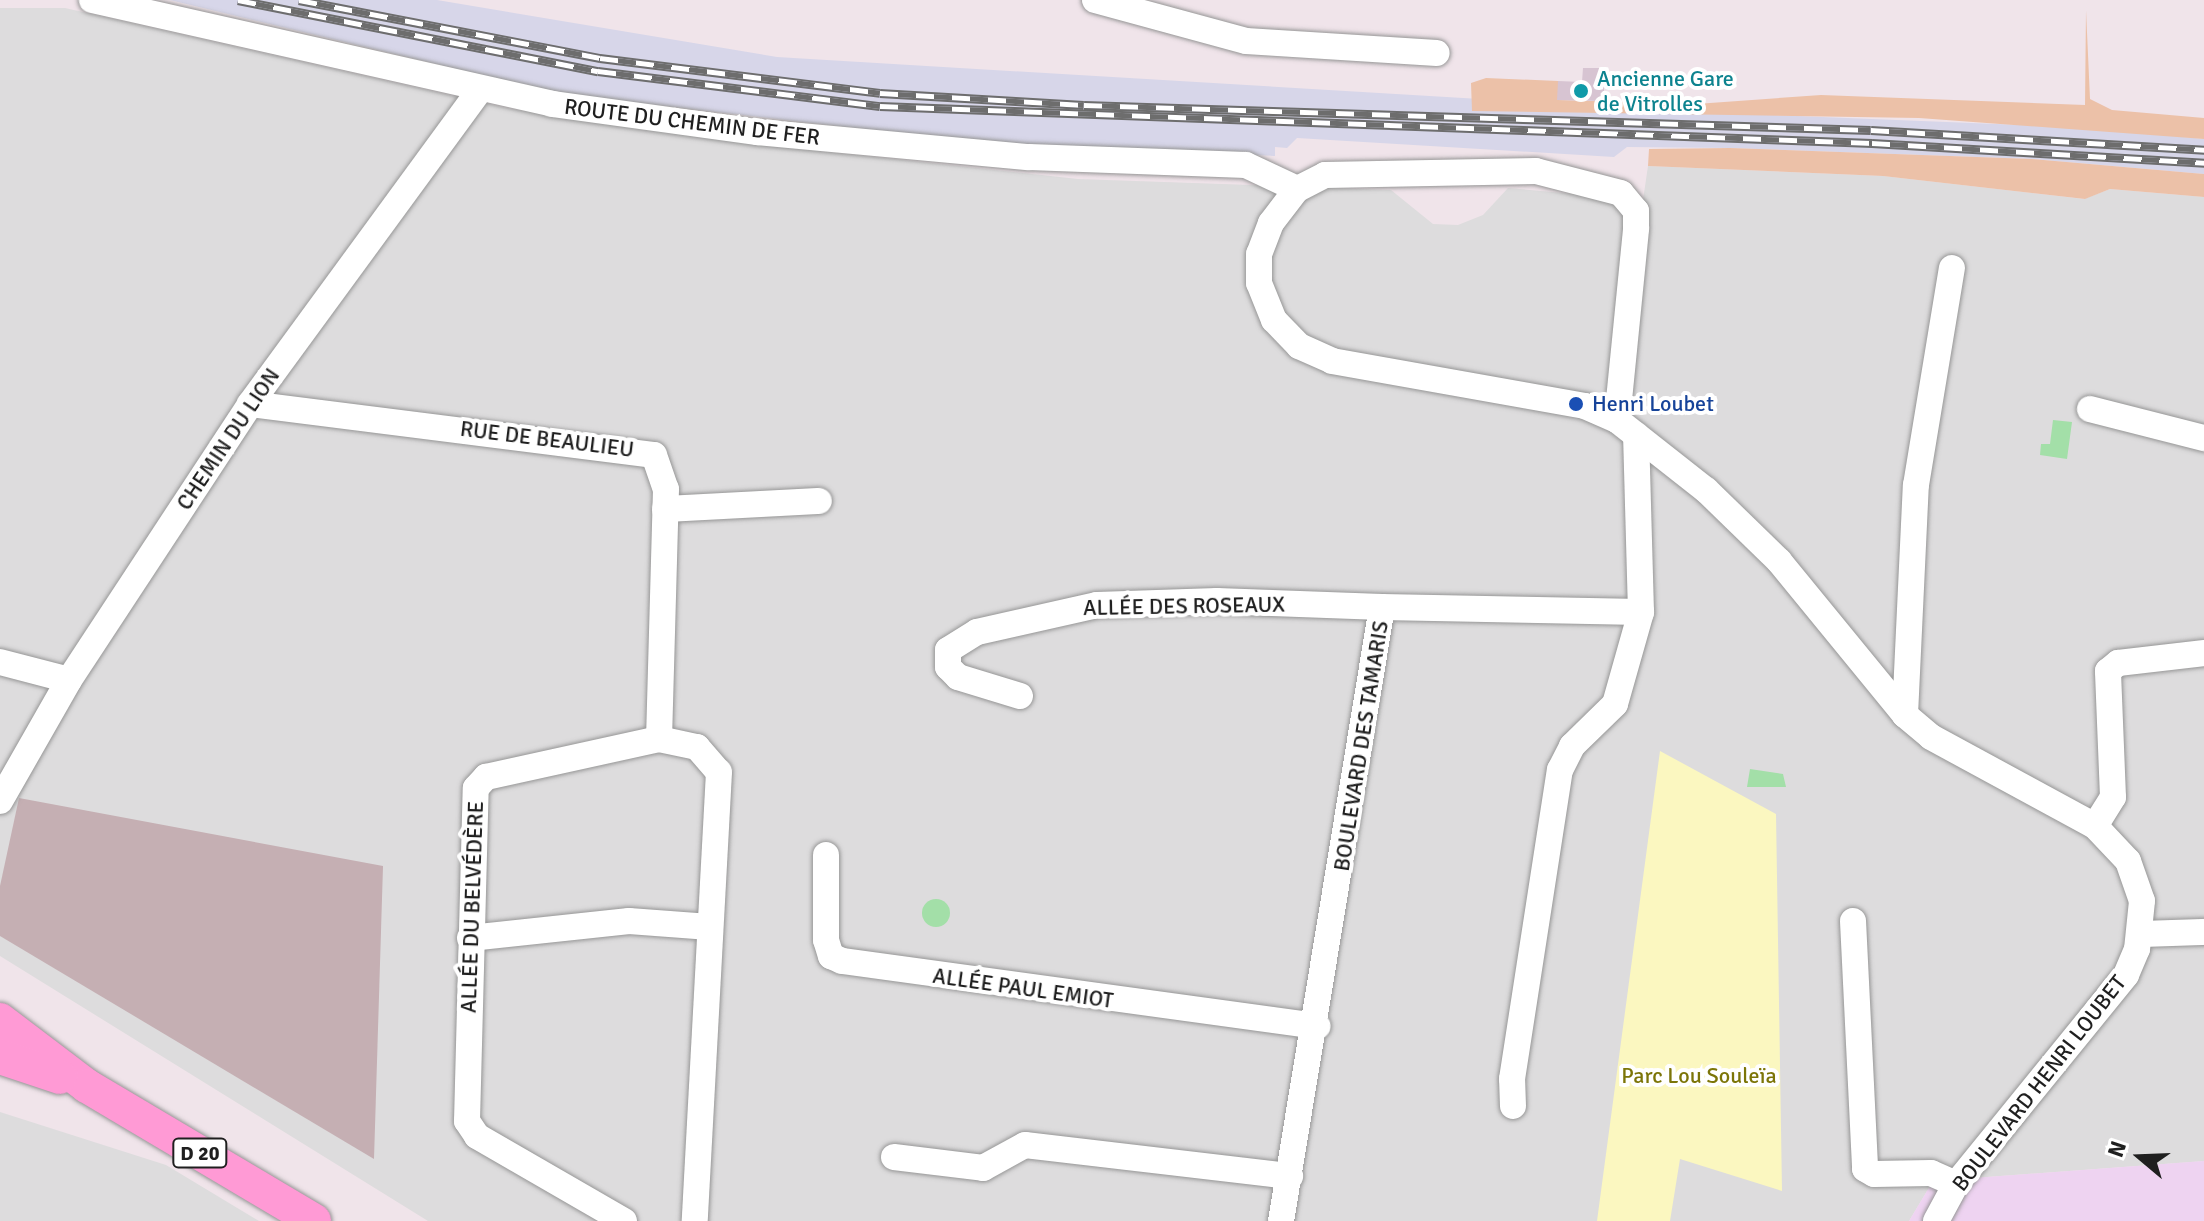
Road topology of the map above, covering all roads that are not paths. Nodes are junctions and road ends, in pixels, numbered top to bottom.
1 (92, 0) edge
2 (1095, 0) edge
3 (1437, 53) dead end
4 (479, 91) junction
5 (1297, 189) junction
6 (1952, 268) dead end
7 (250, 404) junction
8 (2090, 409) dead end
9 (1627, 427) junction
10 (2204, 438) edge
11 (819, 501) dead end
12 (665, 509) junction
13 (1382, 607) junction
14 (1641, 612) junction
15 (2204, 653) edge
16 (0, 662) edge
17 (69, 680) junction
18 (1020, 696) dead end
19 (1905, 715) junction
20 (659, 739) junction
21 (0, 801) edge
22 (2095, 826) junction
23 (826, 855) dead end
24 (1853, 921) dead end
25 (710, 927) junction
26 (2204, 932) edge
27 (2140, 934) junction
28 (470, 938) junction
29 (0, 1020) edge
30 (1318, 1026) junction
31 (0, 1057) edge
32 (87, 1086) junction
33 (1513, 1106) dead end
34 (894, 1157) dead end
35 (1290, 1176) junction
36 (1956, 1184) junction
37 (314, 1221) edge
38 (624, 1221) edge
39 (695, 1221) edge
40 (1281, 1221) edge
41 (1936, 1221) edge

1 - 4 street, ROUTE DU CHEMIN DE FER
2 - 3 street
4 - 5 street, ROUTE DU CHEMIN DE FER
4 - 7 street, CHEMIN DU LION
5 - 9 street, BOULEVARD HENRI LOUBET
5 - 9 street
6 - 19 street
7 - 12 street, RUE DE BEAULIEU
7 - 17 street, CHEMIN DU LION
8 - 10 street
9 - 14 street
9 - 19 street, BOULEVARD HENRI LOUBET
11 - 12 street
12 - 20 street, RUE DE BEAULIEU
13 - 14 street, BOULEVARD DES TAMARIS
13 - 18 street, ALLÉE DES ROSEAUX
13 - 30 street, BOULEVARD DES TAMARIS
14 - 33 street
15 - 22 street
16 - 17 street
17 - 21 street, CHEMIN DU LION
19 - 22 street, BOULEVARD HENRI LOUBET
20 - 25 street, ALLÉE DU BELVÉDÈRE
20 - 28 street, ALLÉE DU BELVÉDÈRE
22 - 27 street, BOULEVARD HENRI LOUBET
23 - 30 street, ALLÉE PAUL EMIOT
24 - 36 street
25 - 28 street
25 - 39 street, ALLÉE DU BELVÉDÈRE
26 - 27 street
27 - 36 street, BOULEVARD HENRI LOUBET
28 - 38 street, ALLÉE DU BELVÉDÈRE
29 - 32 main road, D 20
30 - 35 street, BOULEVARD DES TAMARIS
31 - 32 main road, D 20
32 - 37 main road, D 20
34 - 35 street
35 - 40 street, BOULEVARD DES TAMARIS
36 - 41 street, BOULEVARD HENRI LOUBET

